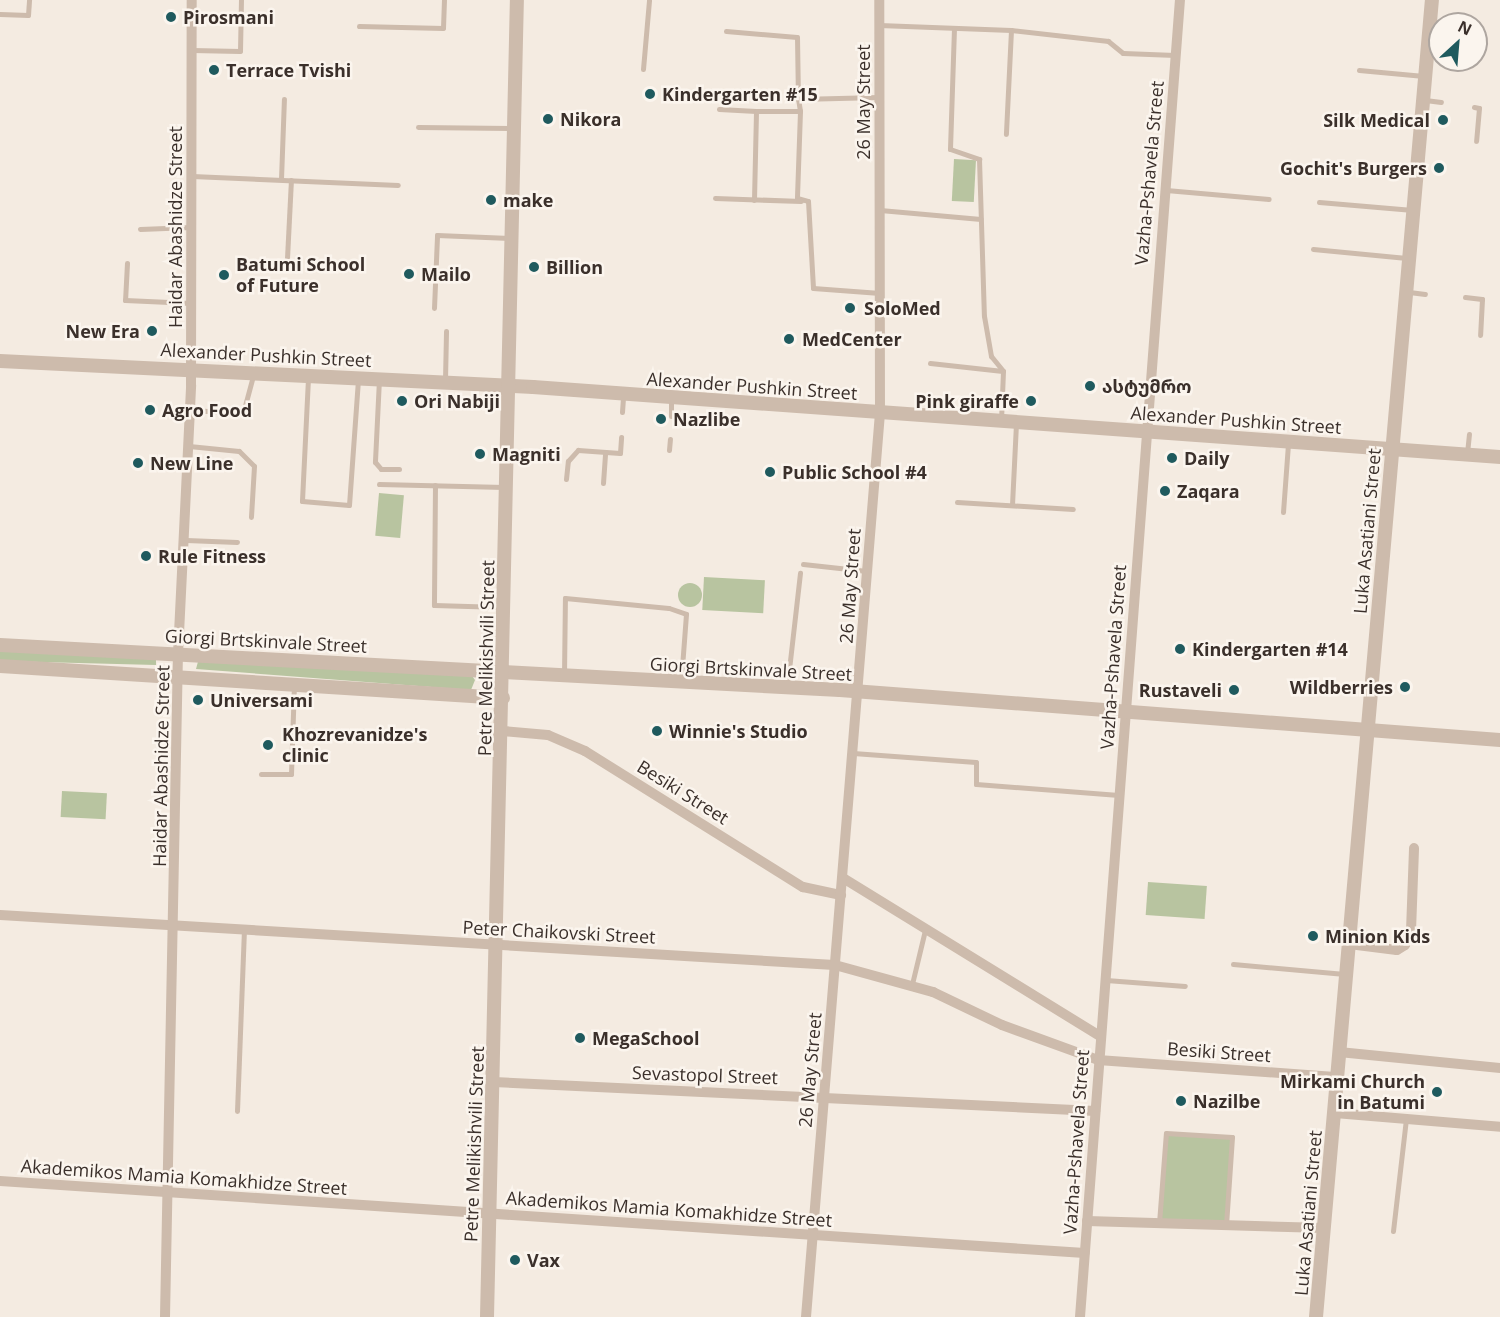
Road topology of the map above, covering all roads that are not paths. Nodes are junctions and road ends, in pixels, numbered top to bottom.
1 (29, 0) edge
2 (192, 0) edge
3 (241, 0) edge
4 (444, 0) edge
5 (517, 0) edge
6 (649, 0) edge
7 (879, 0) edge
8 (1180, 0) edge
9 (1432, 0) edge
10 (0, 14) edge
11 (879, 25) junction
12 (359, 26) dead end
13 (954, 28) junction
14 (1084, 29) dead end
15 (1011, 30) junction
16 (726, 31) dead end
17 (1084, 37) junction
18 (192, 50) junction
19 (1175, 56) junction
20 (643, 69) dead end
21 (1359, 70) dead end
22 (1425, 76) junction
23 (879, 97) junction
24 (284, 99) dead end
25 (798, 99) junction
26 (1423, 100) junction
27 (1441, 102) dead end
28 (1474, 107) dead end
29 (719, 109) dead end
30 (756, 111) junction
31 (800, 111) junction
32 (418, 127) dead end
33 (514, 128) junction
34 (1006, 134) dead end
35 (1476, 141) dead end
36 (192, 176) junction
37 (282, 179) junction
38 (291, 180) junction
39 (398, 184) dead end
40 (1164, 190) junction
41 (715, 198) dead end
42 (1269, 199) dead end
43 (754, 200) junction
44 (808, 201) junction
45 (1319, 202) dead end
46 (880, 210) junction
47 (1413, 210) junction
48 (981, 219) junction
49 (191, 227) junction
50 (140, 229) dead end
51 (512, 238) junction
52 (1313, 249) dead end
53 (287, 258) dead end
54 (1409, 258) junction
55 (127, 263) dead end
56 (1406, 291) junction
57 (880, 293) junction
58 (1425, 294) dead end
59 (1465, 297) dead end
60 (191, 303) junction
61 (434, 308) dead end
62 (446, 331) dead end
63 (1480, 335) dead end
64 (0, 361) edge
65 (930, 363) dead end
66 (191, 369) junction
67 (1003, 371) junction
68 (254, 373) junction
69 (308, 375) junction
70 (358, 377) junction
71 (379, 378) junction
72 (445, 382) junction
73 (507, 386) junction
74 (623, 394) junction
75 (671, 398) junction
76 (190, 410) junction
77 (622, 412) dead end
78 (880, 414) junction
79 (671, 416) dead end
80 (1001, 423) junction
81 (1016, 424) junction
82 (1145, 432) junction
83 (1469, 434) dead end
84 (621, 437) dead end
85 (670, 439) dead end
86 (1288, 442) junction
87 (189, 446) junction
88 (669, 450) dead end
89 (1392, 450) junction
90 (605, 452) junction
91 (1467, 455) junction
92 (1500, 457) edge
93 (399, 469) dead end
94 (566, 478) dead end
95 (603, 483) dead end
96 (379, 484) dead end
97 (435, 485) junction
98 (508, 487) junction
99 (957, 502) dead end
100 (1012, 505) junction
101 (1073, 509) dead end
102 (1283, 512) dead end
103 (251, 517) dead end
104 (186, 540) junction
105 (237, 542) dead end
106 (803, 564) dead end
107 (867, 571) junction
108 (800, 573) dead end
109 (504, 607) junction
110 (0, 645) edge
111 (178, 654) junction
112 (0, 666) edge
113 (503, 673) junction
114 (181, 674) junction
115 (564, 677) junction
116 (681, 683) junction
117 (294, 684) junction
118 (787, 688) junction
119 (858, 692) junction
120 (503, 698) junction
121 (1125, 714) junction
122 (1368, 730) junction
123 (503, 732) junction
124 (1500, 740) edge
125 (853, 753) junction
126 (261, 774) dead end
127 (1119, 795) junction
128 (1414, 848) dead end
129 (843, 878) junction
130 (841, 895) junction
131 (0, 915) edge
132 (927, 925) junction
133 (175, 928) junction
134 (244, 931) junction
135 (497, 944) junction
136 (1349, 944) junction
137 (1233, 964) dead end
138 (835, 965) junction
139 (1347, 974) junction
140 (1106, 980) junction
141 (912, 984) junction
142 (1185, 986) dead end
143 (1100, 1036) junction
144 (1340, 1052) junction
145 (1098, 1060) junction
146 (1500, 1068) edge
147 (1338, 1077) junction
148 (494, 1082) junction
149 (824, 1096) junction
150 (237, 1111) dead end
151 (1095, 1111) junction
152 (1335, 1113) junction
153 (1406, 1119) junction
154 (1500, 1127) edge
155 (0, 1180) edge
156 (168, 1192) junction
157 (490, 1214) junction
158 (1088, 1221) junction
159 (1159, 1223) junction
160 (1226, 1224) junction
161 (1324, 1228) junction
162 (1392, 1231) dead end
163 (813, 1237) junction
164 (1085, 1253) junction
165 (165, 1317) edge
166 (487, 1317) edge
167 (806, 1317) edge
168 (1080, 1317) edge
169 (1316, 1317) edge

1 - 10 lane
2 - 18 street, Haidar Abashidze Street
3 - 18 lane
4 - 12 lane
5 - 33 street, Petre Melikishvili Street
6 - 20 lane
7 - 11 street, 26 May Street
8 - 19 street, Vazha-Pshavela Street
9 - 22 street, Luka Asatiani Street
11 - 13 lane
11 - 23 street, 26 May Street
13 - 15 lane
13 - 48 lane
14 - 17 lane
15 - 17 lane
15 - 34 lane
16 - 25 lane
17 - 19 lane
18 - 36 street, Haidar Abashidze Street
19 - 40 street, Vazha-Pshavela Street
21 - 22 lane
22 - 26 street, Luka Asatiani Street
23 - 25 lane
23 - 46 street, 26 May Street
24 - 37 lane
25 - 31 lane
26 - 27 lane
26 - 47 street, Luka Asatiani Street
28 - 35 lane
29 - 30 lane
30 - 31 lane
30 - 43 lane
31 - 44 lane
32 - 33 lane
33 - 51 street, Petre Melikishvili Street
36 - 37 lane
36 - 49 street, Haidar Abashidze Street
37 - 38 lane
38 - 39 lane
38 - 53 lane
40 - 42 lane
40 - 82 street, Vazha-Pshavela Street
41 - 43 lane
43 - 44 lane
44 - 57 lane
45 - 47 lane
46 - 48 lane
46 - 57 street, 26 May Street
47 - 54 street, Luka Asatiani Street
48 - 67 lane
49 - 50 lane
49 - 60 street, Haidar Abashidze Street
51 - 61 lane
51 - 73 street, Petre Melikishvili Street
52 - 54 lane
54 - 56 street, Luka Asatiani Street
55 - 60 lane
56 - 58 lane
56 - 89 street, Luka Asatiani Street
57 - 78 street, 26 May Street
59 - 63 lane
60 - 66 street, Haidar Abashidze Street
62 - 72 lane
64 - 66 street, Alexander Pushkin Street
65 - 67 lane
66 - 68 street, Alexander Pushkin Street
66 - 76 street, Haidar Abashidze Street
67 - 80 lane
68 - 69 street, Alexander Pushkin Street
68 - 76 lane
69 - 70 street, Alexander Pushkin Street
69 - 70 lane
70 - 71 street, Alexander Pushkin Street
71 - 72 street, Alexander Pushkin Street
71 - 93 lane
72 - 73 street, Alexander Pushkin Street
73 - 74 street, Alexander Pushkin Street
73 - 98 street, Petre Melikishvili Street
74 - 75 street, Alexander Pushkin Street
74 - 77 lane
75 - 78 street, Alexander Pushkin Street
75 - 79 lane
76 - 87 street, Haidar Abashidze Street
78 - 80 street, Alexander Pushkin Street
78 - 107 street, 26 May Street
80 - 81 street, Alexander Pushkin Street
81 - 82 street, Alexander Pushkin Street
81 - 100 lane
82 - 86 street, Alexander Pushkin Street
82 - 121 street, Vazha-Pshavela Street
83 - 91 lane
84 - 90 lane
85 - 88 lane
86 - 89 street, Alexander Pushkin Street
86 - 102 lane
87 - 103 lane
87 - 104 street, Haidar Abashidze Street
89 - 91 street, Alexander Pushkin Street
89 - 122 street, Luka Asatiani Street
90 - 94 lane
90 - 95 lane
91 - 92 street, Alexander Pushkin Street
96 - 97 lane
97 - 98 lane
97 - 109 lane
98 - 109 street, Petre Melikishvili Street
99 - 100 lane
100 - 101 lane
104 - 105 lane
104 - 111 street, Haidar Abashidze Street
106 - 107 lane
107 - 119 street, 26 May Street
108 - 118 lane
109 - 113 street, Petre Melikishvili Street
110 - 111 street, Giorgi Brtskinvale Street
111 - 113 street, Giorgi Brtskinvale Street
111 - 114 street, Haidar Abashidze Street
112 - 114 street, Giorgi Brtskinvale Street
113 - 115 street, Giorgi Brtskinvale Street
113 - 120 street, Petre Melikishvili Street
114 - 117 street, Giorgi Brtskinvale Street
114 - 133 street, Haidar Abashidze Street
115 - 116 street, Giorgi Brtskinvale Street
115 - 116 lane
116 - 118 street, Giorgi Brtskinvale Street
117 - 120 street, Giorgi Brtskinvale Street
117 - 126 lane
118 - 119 street, Giorgi Brtskinvale Street
119 - 121 street, Giorgi Brtskinvale Street
119 - 125 street, 26 May Street
120 - 123 street, Petre Melikishvili Street
121 - 122 street, Giorgi Brtskinvale Street
121 - 127 street, Vazha-Pshavela Street
122 - 124 street, Giorgi Brtskinvale Street
122 - 136 street, Luka Asatiani Street
123 - 130 street, Besiki Street
123 - 135 street, Petre Melikishvili Street
125 - 127 lane
125 - 129 street, 26 May Street
127 - 140 street, Vazha-Pshavela Street
128 - 136 street
129 - 130 street, 26 May Street
129 - 132 street
130 - 138 street, 26 May Street
131 - 133 street, Peter Chaikovski Street
132 - 141 lane
132 - 143 street
133 - 134 street, Peter Chaikovski Street
133 - 156 street, Haidar Abashidze Street
134 - 135 street, Peter Chaikovski Street
134 - 150 lane
135 - 138 street, Peter Chaikovski Street
135 - 148 street, Petre Melikishvili Street
136 - 139 street, Luka Asatiani Street
137 - 139 lane
138 - 141 street, Peter Chaikovski Street
138 - 149 street, 26 May Street
139 - 144 street, Luka Asatiani Street
140 - 142 lane
140 - 143 street, Vazha-Pshavela Street
141 - 145 street, Peter Chaikovski Street
143 - 145 street, Vazha-Pshavela Street
144 - 146 street
144 - 147 street, Luka Asatiani Street
145 - 147 street, Besiki Street
145 - 151 street, Vazha-Pshavela Street
147 - 152 street, Luka Asatiani Street
148 - 149 street, Sevastopol Street
148 - 157 street, Petre Melikishvili Street
149 - 151 street, Sevastopol Street
149 - 163 street, 26 May Street
151 - 158 street, Vazha-Pshavela Street
152 - 153 street
152 - 161 street, Luka Asatiani Street
153 - 154 street
153 - 162 lane
155 - 156 street, Akademikos Mamia Komakhidze Street
156 - 157 street, Akademikos Mamia Komakhidze Street
156 - 165 street, Haidar Abashidze Street
157 - 163 street, Akademikos Mamia Komakhidze Street
157 - 166 street, Petre Melikishvili Street
158 - 159 street
158 - 164 street, Vazha-Pshavela Street
159 - 160 street
159 - 160 lane
160 - 161 street
161 - 169 street, Luka Asatiani Street
163 - 164 street, Akademikos Mamia Komakhidze Street
163 - 167 street, 26 May Street
164 - 168 street, Vazha-Pshavela Street

